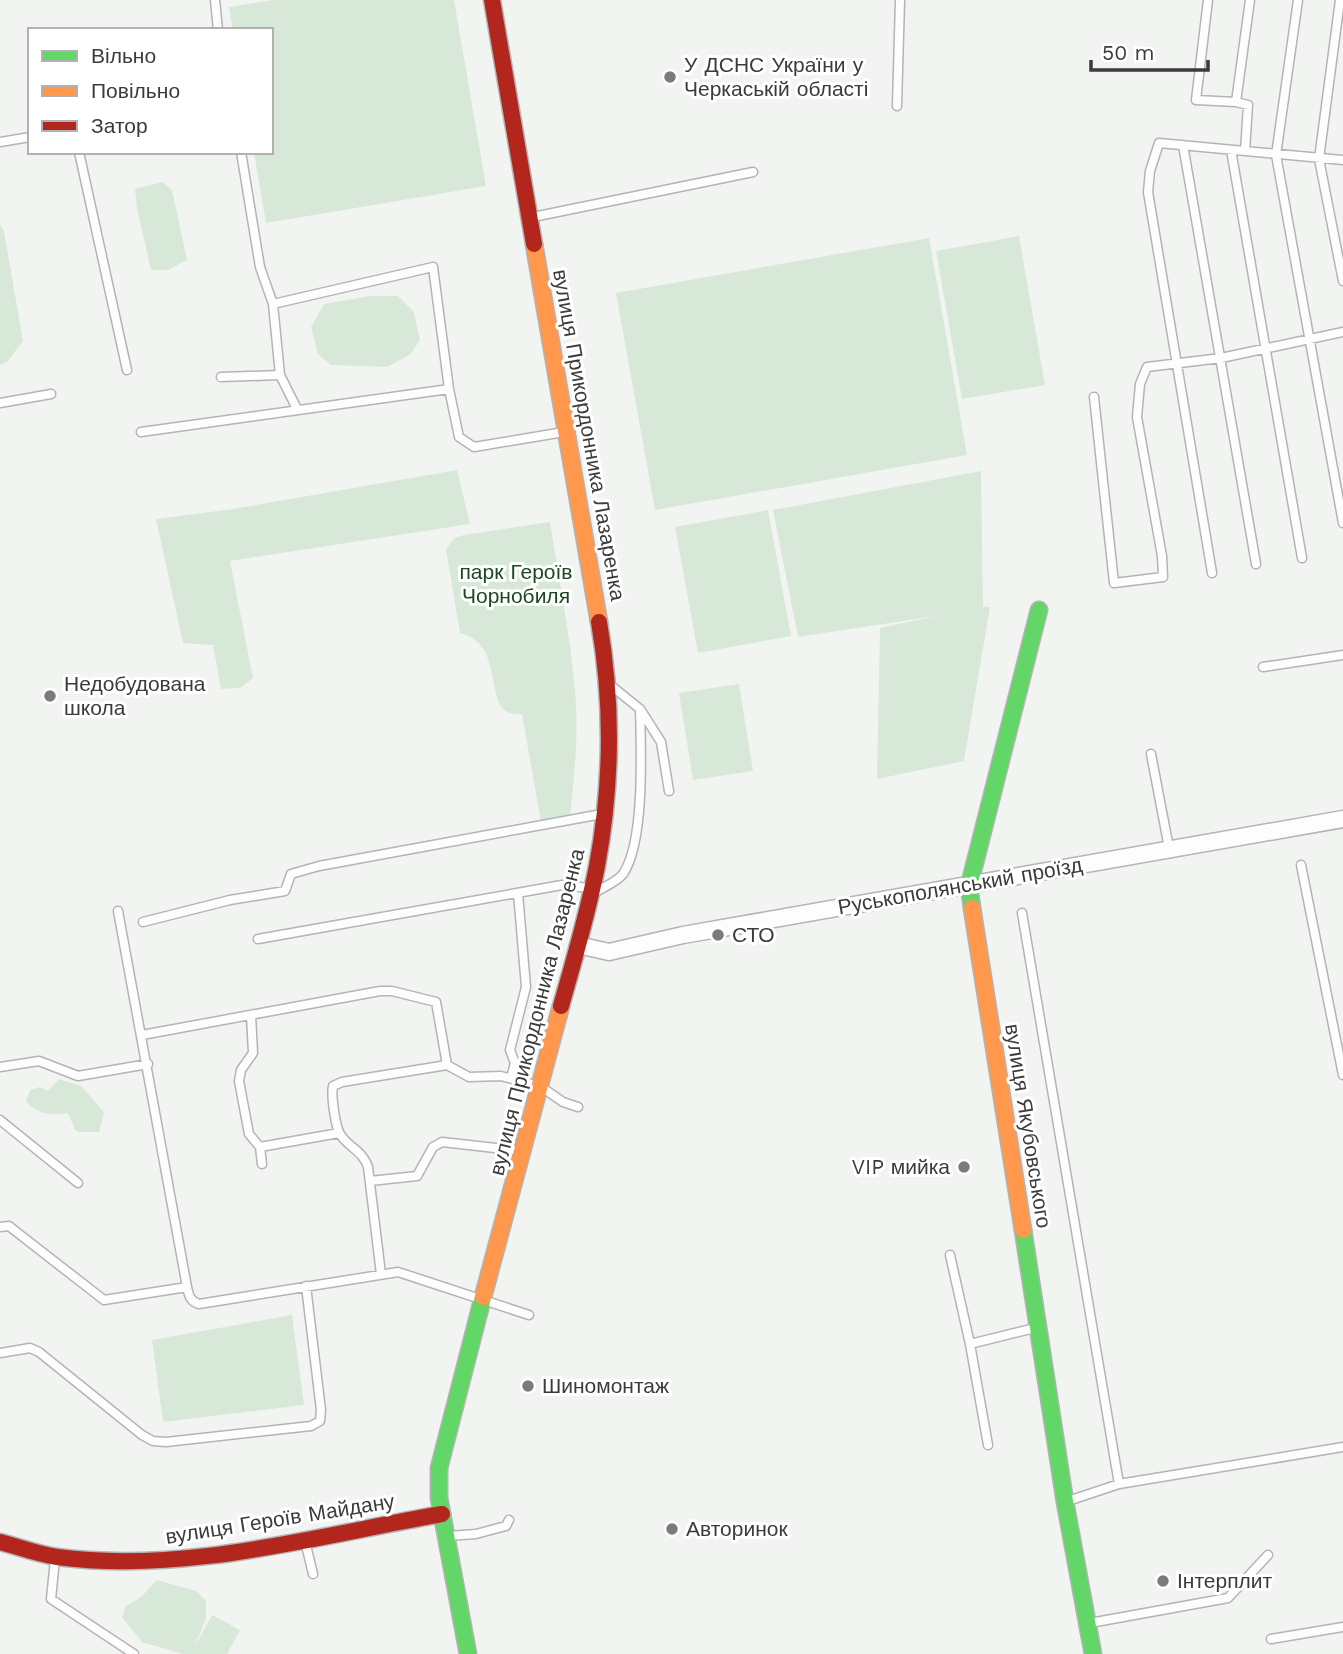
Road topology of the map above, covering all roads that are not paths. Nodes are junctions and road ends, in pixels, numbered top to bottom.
1 (215, 0) edge
2 (492, 0) edge
3 (900, 0) edge
4 (1208, 0) edge
5 (1250, 0) edge
6 (1298, 0) edge
7 (1340, 0) edge
8 (218, 28) edge
9 (1236, 102) junction
10 (897, 106) dead end
11 (28, 137) edge
12 (0, 142) edge
13 (1183, 145) junction
14 (1231, 150) junction
15 (1245, 151) junction
16 (79, 154) edge
17 (241, 154) edge
18 (1276, 155) junction
19 (1320, 159) junction
20 (1343, 160) edge
21 (753, 172) dead end
22 (530, 218) junction
23 (1343, 281) edge
24 (273, 304) junction
25 (1343, 332) edge
26 (1309, 339) junction
27 (1265, 349) junction
28 (1221, 358) junction
29 (1176, 364) junction
30 (127, 370) dead end
31 (280, 375) junction
32 (221, 377) dead end
33 (449, 389) junction
34 (51, 394) dead end
35 (1094, 397) dead end
36 (0, 403) edge
37 (297, 410) junction
38 (567, 431) junction
39 (141, 432) dead end
40 (1343, 523) edge
41 (1302, 558) dead end
42 (1256, 564) dead end
43 (1212, 573) dead end
44 (1039, 610) dead end
45 (1343, 654) edge
46 (1263, 667) dead end
47 (609, 684) junction
48 (640, 709) junction
49 (1151, 754) dead end
50 (670, 791) dead end
51 (605, 813) junction
52 (1343, 819) edge
53 (1169, 848) junction
54 (1301, 865) dead end
55 (969, 886) junction
56 (518, 893) junction
57 (592, 893) junction
58 (118, 911) dead end
59 (1022, 914) dead end
60 (143, 922) dead end
61 (258, 939) dead end
62 (578, 945) junction
63 (251, 1015) junction
64 (142, 1035) junction
65 (148, 1064) junction
66 (447, 1065) junction
67 (0, 1066) edge
68 (1343, 1074) edge
69 (511, 1078) junction
70 (540, 1086) junction
71 (578, 1107) dead end
72 (0, 1120) edge
73 (339, 1133) junction
74 (260, 1147) junction
75 (523, 1151) junction
76 (262, 1164) dead end
77 (369, 1181) junction
78 (78, 1183) dead end
79 (0, 1227) edge
80 (950, 1255) dead end
81 (381, 1274) junction
82 (306, 1286) junction
83 (187, 1287) junction
84 (483, 1300) junction
85 (529, 1315) dead end
86 (1038, 1327) junction
87 (970, 1345) junction
88 (0, 1353) edge
89 (988, 1446) dead end
90 (1343, 1447) edge
91 (1119, 1485) junction
92 (1065, 1502) junction
93 (442, 1514) junction
94 (509, 1520) dead end
95 (447, 1536) junction
96 (304, 1538) junction
97 (0, 1542) edge
98 (1268, 1555) dead end
99 (56, 1556) junction
100 (313, 1574) dead end
101 (1087, 1623) junction
102 (1343, 1626) edge
103 (1271, 1639) dead end
104 (134, 1654) edge
105 (468, 1654) edge
106 (1093, 1654) edge

1 - 8 lane
2 - 22 street, вулиця Прикордонника Лазаренка
3 - 10 lane
4 - 9 lane
5 - 9 lane
6 - 18 lane
7 - 19 lane
9 - 15 lane
11 - 12 lane
13 - 14 lane
13 - 28 lane
13 - 29 lane
14 - 15 lane
14 - 27 lane
15 - 18 lane
16 - 30 lane
17 - 24 lane
18 - 19 lane
18 - 26 lane
19 - 20 lane
19 - 23 lane
21 - 22 lane
22 - 38 street, вулиця Прикордонника Лазаренка
24 - 31 lane
24 - 33 lane
25 - 26 lane
26 - 27 lane
26 - 40 lane
27 - 28 lane
27 - 41 lane
28 - 29 lane
28 - 42 lane
29 - 35 lane
29 - 43 lane
31 - 32 lane
31 - 37 lane
33 - 37 lane
33 - 38 lane
34 - 36 lane
37 - 39 lane
38 - 47 street, вулиця Прикордонника Лазаренка
44 - 55 street, вулиця Якубовського
45 - 46 lane
47 - 48 lane
47 - 51 street, вулиця Прикордонника Лазаренка
48 - 50 lane
48 - 57 lane
49 - 53 lane
51 - 57 street, вулиця Прикордонника Лазаренка
51 - 60 lane
52 - 53 street, Руськополянський проїзд
53 - 55 street, Руськополянський проїзд
54 - 68 lane
55 - 62 street, Руськополянський проїзд
55 - 86 street, вулиця Якубовського
56 - 57 lane
56 - 61 lane
56 - 69 lane
57 - 62 street, вулиця Прикордонника Лазаренка
58 - 64 lane
59 - 91 lane
62 - 70 street, вулиця Прикордонника Лазаренка
63 - 64 lane
63 - 66 lane
63 - 74 lane
64 - 65 lane
65 - 67 lane
65 - 83 lane
66 - 69 lane
66 - 73 lane
69 - 70 lane
70 - 71 lane
70 - 75 street, вулиця Прикордонника Лазаренка
72 - 78 lane
73 - 74 lane
73 - 77 lane
74 - 76 lane
75 - 77 lane
75 - 84 street, вулиця Прикордонника Лазаренка
77 - 81 lane
79 - 83 lane
80 - 87 lane
81 - 82 lane
81 - 84 lane
82 - 83 lane
82 - 88 lane
84 - 85 lane
84 - 93 street, вулиця Прикордонника Лазаренка
86 - 87 lane
86 - 92 street, вулиця Якубовського
87 - 89 lane
90 - 91 lane
91 - 92 lane
92 - 101 street, вулиця Якубовського
93 - 95 street, вулиця Прикордонника Лазаренка
93 - 96 street, вулиця Героїв Майдану
94 - 95 lane
95 - 105 street, вулиця Прикордонника Лазаренка
96 - 99 street, вулиця Героїв Майдану
96 - 100 lane
97 - 99 street, вулиця Героїв Майдану
98 - 101 lane
99 - 104 lane
101 - 106 street, вулиця Якубовського
102 - 103 lane

